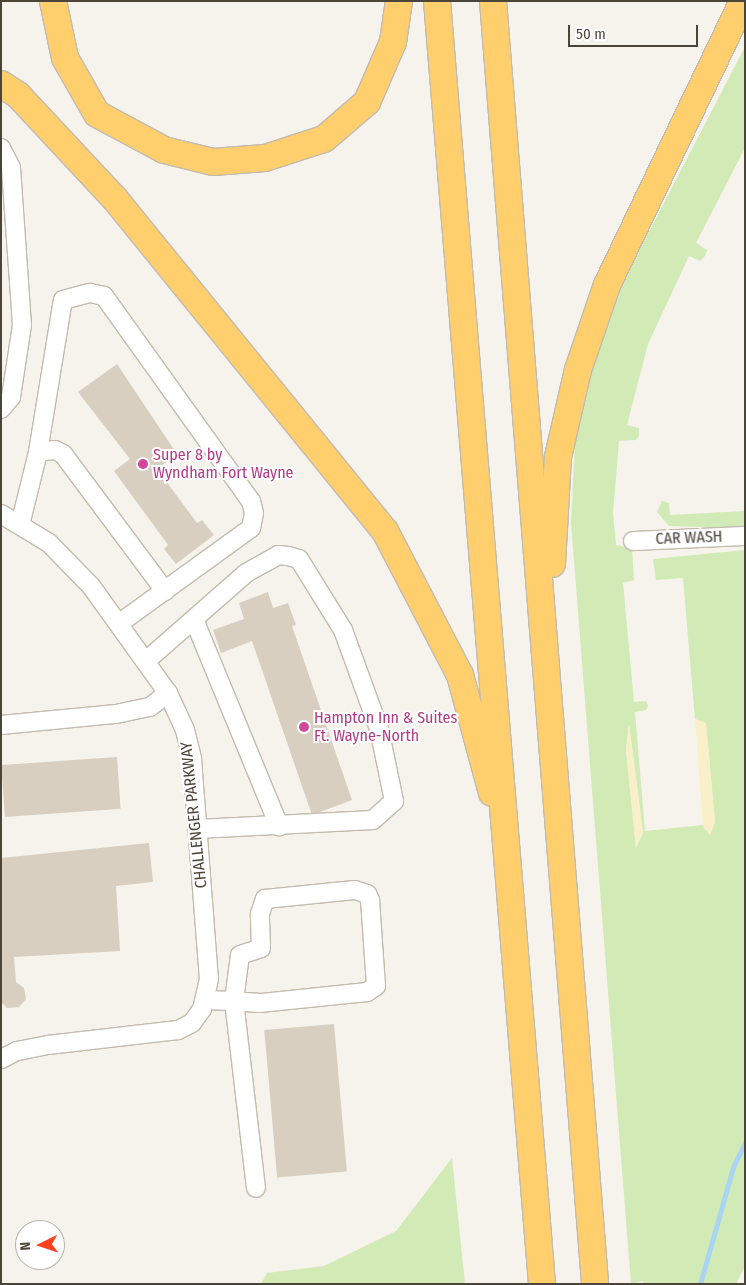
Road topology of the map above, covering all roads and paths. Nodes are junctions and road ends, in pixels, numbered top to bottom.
1 (53, 1) edge
2 (399, 1) edge
3 (437, 1) edge
4 (493, 1) edge
5 (744, 1) edge
6 (1, 84) edge
7 (1, 148) edge
8 (1, 408) edge
9 (38, 452) junction
10 (1, 514) edge
11 (20, 525) junction
12 (745, 536) edge
13 (633, 541) dead end
14 (165, 591) junction
15 (195, 622) junction
16 (120, 623) junction
17 (146, 661) junction
18 (546, 664) junction
19 (168, 693) junction
20 (1, 725) edge
21 (279, 826) junction
22 (506, 828) junction
23 (197, 830) junction
24 (206, 1000) junction
25 (234, 1001) junction
26 (1, 1059) edge
27 (256, 1188) dead end
28 (595, 1279) edge
29 (542, 1284) edge

1 - 2 highway
3 - 22 highway
4 - 18 highway
5 - 18 highway
6 - 22 highway
7 - 8 street
9 - 11 street
9 - 14 street
9 - 14 street
10 - 11 street, CHALLENGER PARKWAY
11 - 16 street, CHALLENGER PARKWAY
12 - 13 street, CAR WASH
14 - 16 street
15 - 17 street
15 - 21 street
15 - 21 street
16 - 17 street, CHALLENGER PARKWAY
17 - 19 street, CHALLENGER PARKWAY
18 - 28 highway
19 - 20 street
19 - 23 street, CHALLENGER PARKWAY
21 - 23 street
22 - 29 highway
23 - 24 street, CHALLENGER PARKWAY
24 - 25 street
24 - 26 street
25 - 25 street
25 - 27 street

